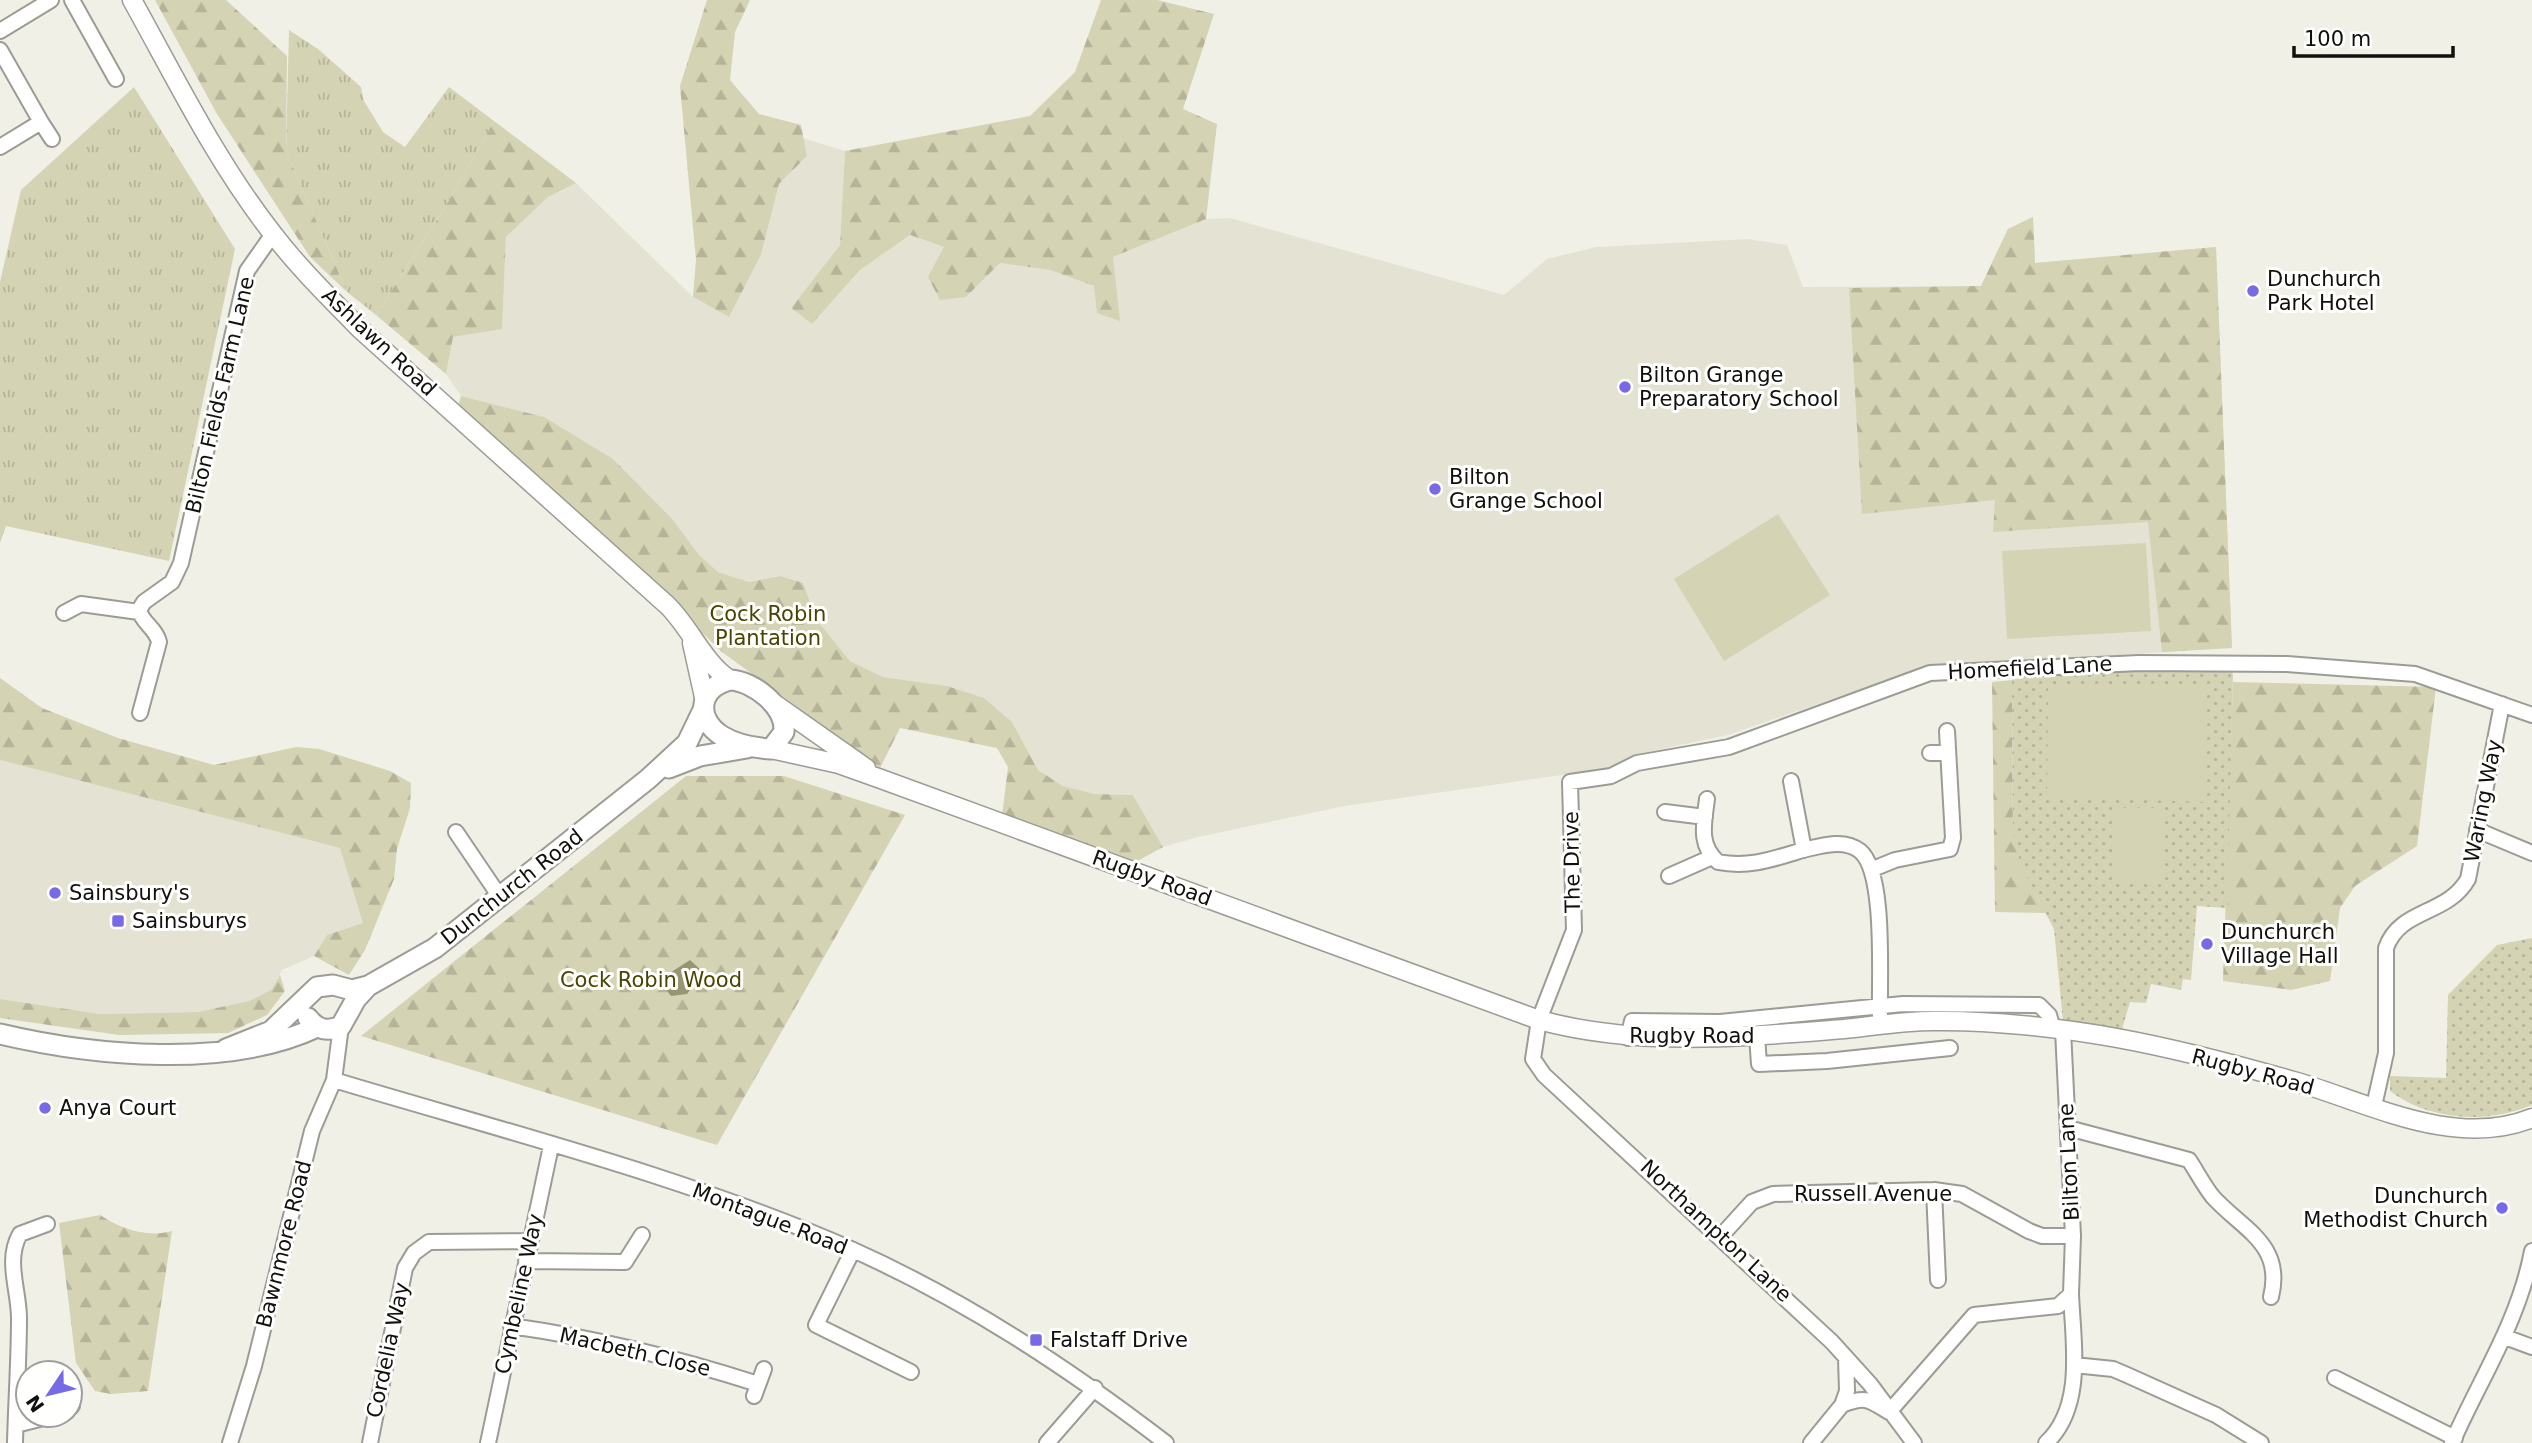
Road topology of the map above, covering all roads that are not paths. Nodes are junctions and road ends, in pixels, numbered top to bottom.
1 (51, 0) edge
2 (72, 0) edge
3 (132, 0) edge
4 (0, 31) edge
5 (0, 50) edge
6 (116, 79) dead end
7 (41, 122) junction
8 (52, 139) dead end
9 (0, 147) edge
10 (273, 234) junction
11 (139, 612) junction
12 (64, 613) dead end
13 (689, 631) junction
14 (730, 680) junction
15 (704, 704) junction
16 (775, 704) junction
17 (2502, 704) junction
18 (140, 713) dead end
19 (2532, 715) edge
20 (1947, 731) dead end
21 (761, 748) junction
22 (1930, 753) dead end
23 (1947, 753) junction
24 (648, 779) junction
25 (881, 779) junction
26 (1790, 781) dead end
27 (1570, 782) joint
28 (1707, 799) dead end
29 (1665, 812) dead end
30 (1705, 817) junction
31 (2477, 830) junction
32 (456, 832) dead end
33 (1804, 850) junction
34 (2532, 853) edge
35 (1712, 857) junction
36 (1873, 869) junction
37 (1669, 876) dead end
38 (500, 897) junction
39 (368, 986) junction
40 (341, 989) junction
41 (306, 1001) junction
42 (1903, 1004) junction
43 (1880, 1006) junction
44 (1539, 1020) junction
45 (1905, 1023) junction
46 (1880, 1025) junction
47 (334, 1027) junction
48 (2058, 1030) junction
49 (0, 1034) edge
50 (1757, 1036) junction
51 (1628, 1038) junction
52 (1950, 1048) dead end
53 (226, 1049) junction
54 (334, 1080) junction
55 (2374, 1106) junction
56 (2532, 1118) edge
57 (2068, 1128) junction
58 (551, 1146) junction
59 (1934, 1190) junction
60 (47, 1224) dead end
61 (642, 1235) dead end
62 (1721, 1236) junction
63 (2073, 1236) junction
64 (529, 1241) junction
65 (853, 1250) junction
66 (2532, 1251) edge
67 (526, 1261) junction
68 (1938, 1280) dead end
69 (2071, 1294) junction
70 (2271, 1297) dead end
71 (511, 1326) junction
72 (2505, 1336) junction
73 (2532, 1347) edge
74 (1846, 1358) junction
75 (18, 1359) edge
76 (2074, 1365) junction
77 (764, 1369) dead end
78 (911, 1372) dead end
79 (2333, 1379) dead end
80 (1094, 1388) junction
81 (1842, 1405) junction
82 (1889, 1412) junction
83 (2062, 1438) edge
84 (2454, 1440) edge
85 (230, 1443) edge
86 (370, 1443) edge
87 (488, 1443) edge
88 (1047, 1443) edge
89 (1166, 1443) edge
90 (1811, 1443) edge
91 (1914, 1443) edge
92 (2046, 1443) edge
93 (2261, 1443) edge

1 - 4 street
2 - 6 street
3 - 10 main road, Ashlawn Road
5 - 7 street
7 - 8 street
7 - 9 street
10 - 11 street, Bilton Fields Farm Lane
10 - 13 main road, Ashlawn Road
11 - 12 street
11 - 18 street
13 - 14 main road, Ashlawn Road
13 - 15 main road, Ashlawn Road
14 - 15 highway
14 - 16 highway
15 - 21 highway
15 - 24 highway, Dunchurch Road
16 - 21 highway
16 - 25 main road
17 - 19 street, Homefield Lane
17 - 27 street, Homefield Lane
17 - 31 street, Waring Way
20 - 23 street
21 - 24 highway, Dunchurch Road
21 - 25 main road, Dunchurch Road
22 - 23 street
23 - 36 street
24 - 38 highway, Dunchurch Road
25 - 44 main road, Rugby Road
26 - 33 street
27 - 44 street, The Drive
28 - 30 street
29 - 30 street
30 - 35 street
31 - 34 street
31 - 55 street, Waring Way
32 - 38 street
33 - 35 street
33 - 36 street
35 - 37 street
36 - 43 street
38 - 39 highway, Dunchurch Road
39 - 40 highway, Dunchurch Road
39 - 47 highway, Dunchurch Road
40 - 41 highway, Dunchurch Road
40 - 47 highway
41 - 47 highway
41 - 53 highway, Dunchurch Road
42 - 43 street
42 - 45 street
42 - 48 street
43 - 46 street
43 - 51 street
44 - 51 main road, Rugby Road
44 - 62 street, Northampton Lane
45 - 46 main road, Rugby Road
45 - 48 main road, Rugby Road
46 - 50 main road, Rugby Road
47 - 53 highway, Dunchurch Road
47 - 54 street, Bawnmore Road
48 - 55 main road, Rugby Road
48 - 57 street, Bilton Lane
49 - 53 highway, Dunchurch Road
50 - 51 main road, Rugby Road
50 - 52 street
54 - 58 street, Montague Road
54 - 85 street, Bawnmore Road
55 - 56 main road, Rugby Road
57 - 63 street, Bilton Lane
57 - 70 street
58 - 64 street, Cymbeline Way
58 - 65 street, Montague Road
59 - 62 street, Russell Avenue
59 - 63 street, Russell Avenue
59 - 68 street
60 - 75 street
61 - 67 street
62 - 74 street, Northampton Lane
63 - 69 street, Bilton Lane
64 - 67 street, Cymbeline Way
64 - 86 street, Cordelia Way
65 - 78 street
65 - 80 street, Montague Road
66 - 72 street
67 - 71 street, Cymbeline Way
69 - 76 street, Bilton Lane
69 - 82 street
71 - 77 street, Macbeth Close
71 - 87 street, Cymbeline Way
72 - 73 street
72 - 84 street
74 - 81 street
74 - 82 street, Northampton Lane
76 - 83 street, Bilton Lane
76 - 93 street
79 - 84 street
80 - 88 street
80 - 89 street, Montague Road
81 - 82 street
81 - 90 street
82 - 91 street, Northampton Lane
83 - 92 street, Bilton Lane

